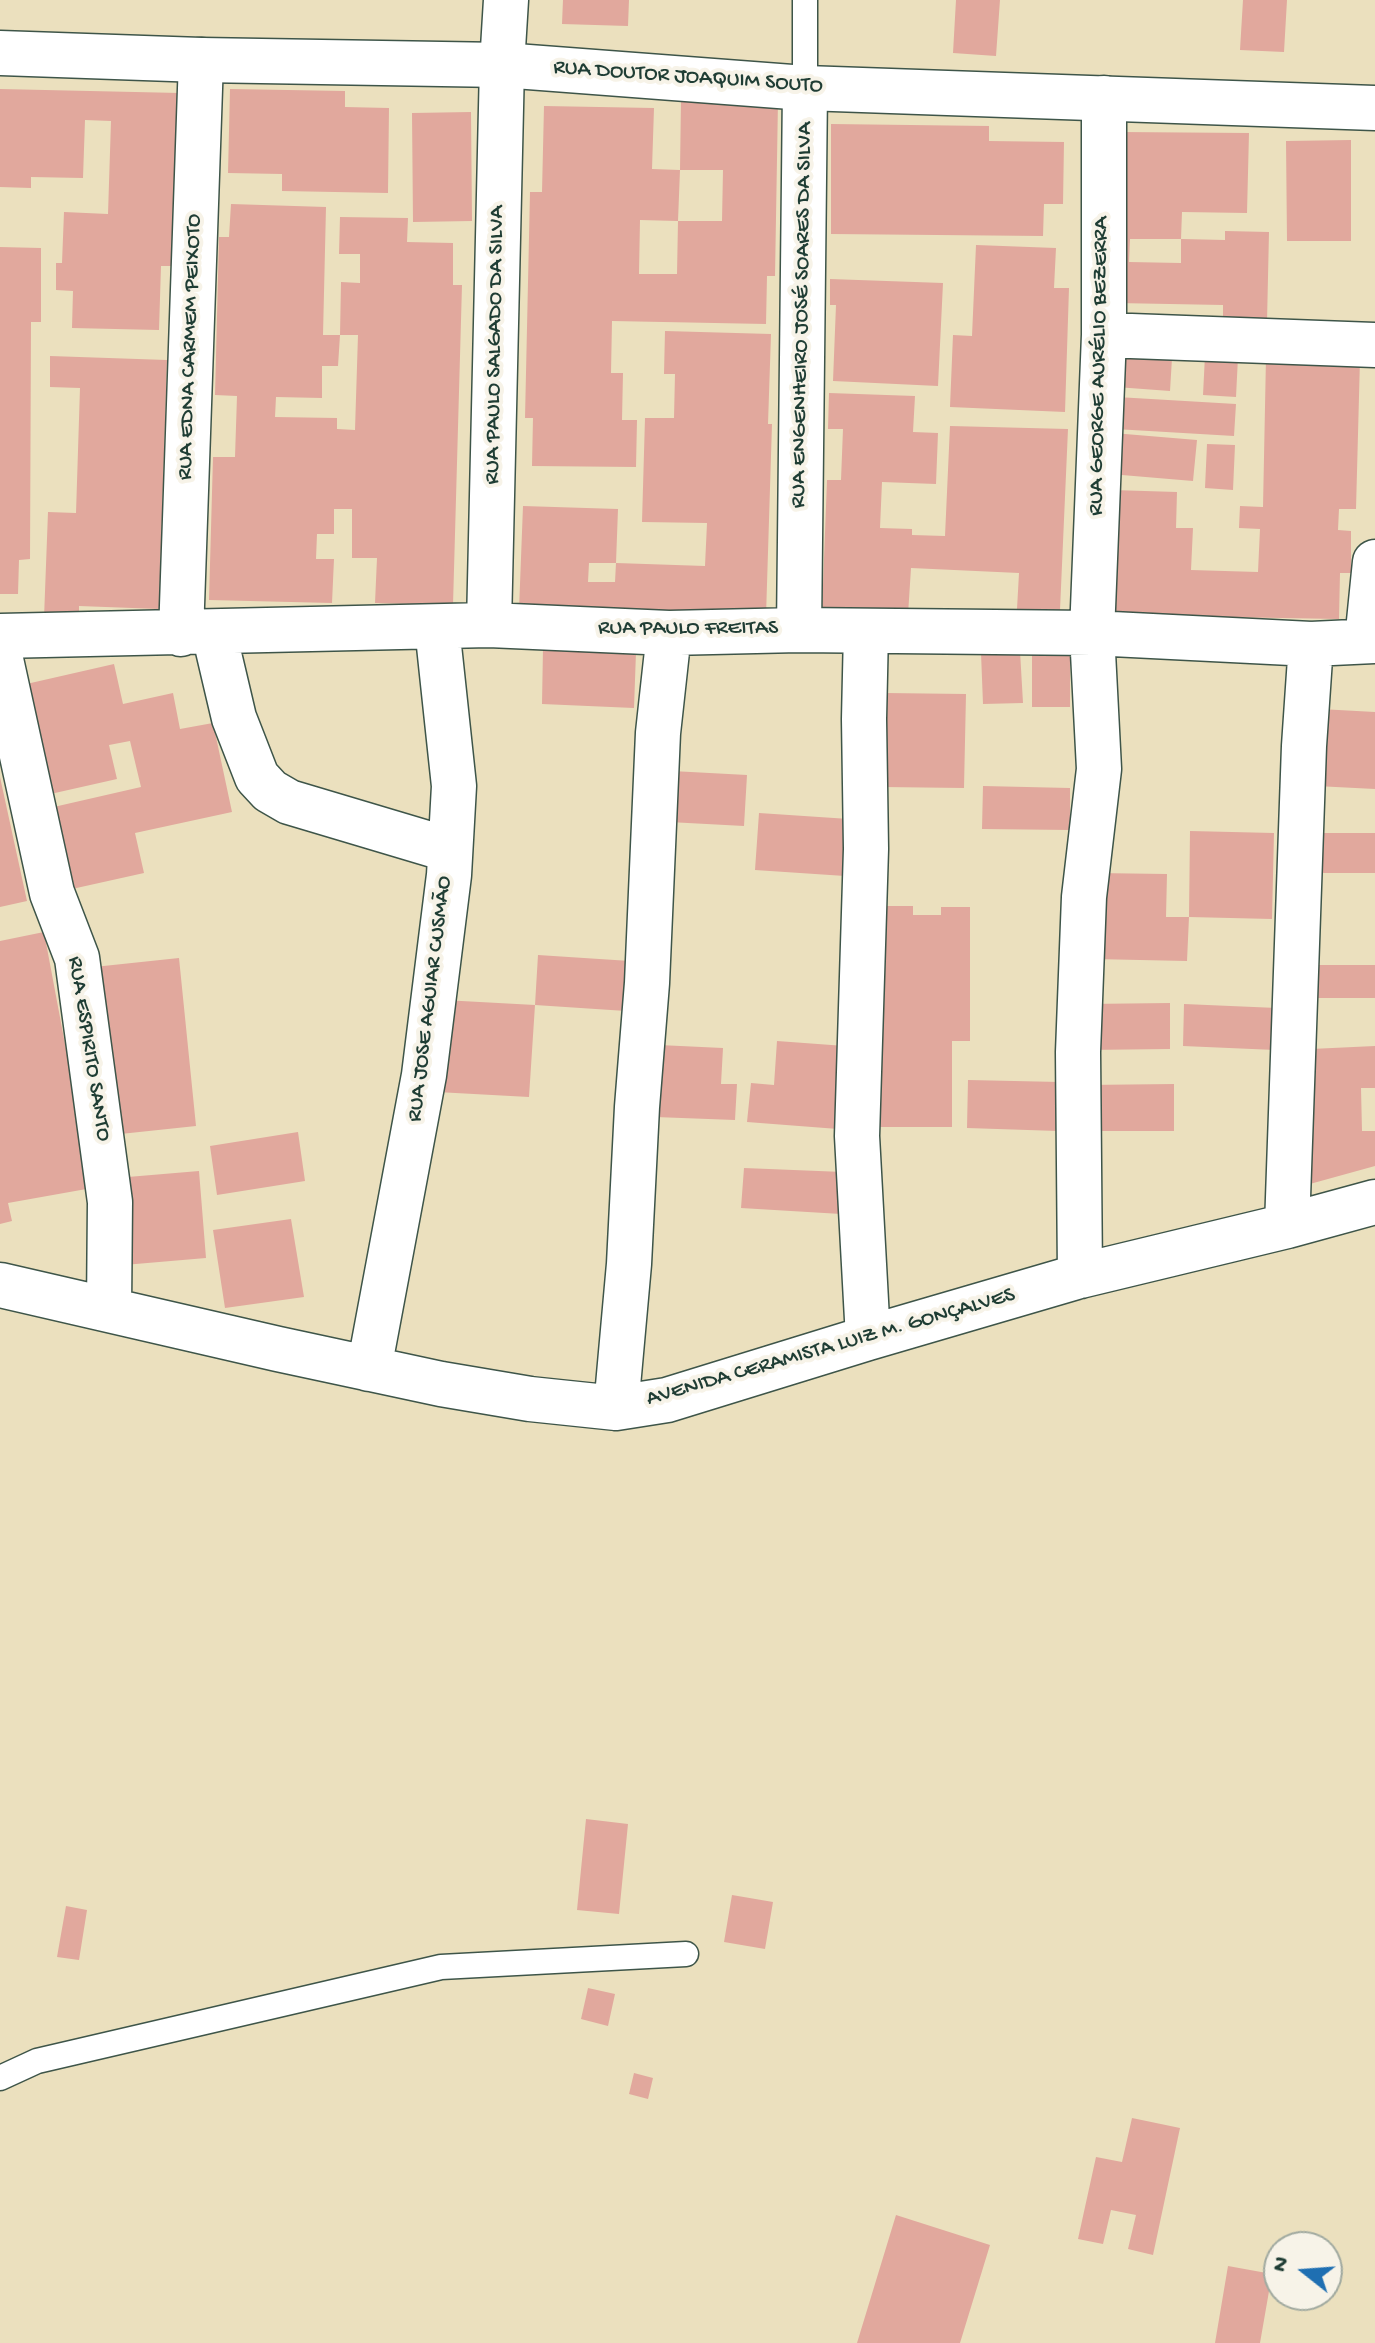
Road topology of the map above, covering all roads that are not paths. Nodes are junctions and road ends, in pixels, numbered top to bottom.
1 (506, 0) edge
2 (805, 0) edge
3 (0, 53) edge
4 (201, 60) junction
5 (502, 65) junction
6 (805, 88) junction
7 (1104, 98) junction
8 (1375, 108) edge
9 (1104, 335) junction
10 (1375, 345) edge
11 (1375, 562) edge
12 (489, 625) junction
13 (437, 627) junction
14 (799, 630) junction
15 (866, 631) junction
16 (197, 633) junction
17 (669, 633) junction
18 (1092, 633) junction
19 (0, 636) edge
20 (1371, 641) edge
21 (1311, 644) junction
22 (0, 655) edge
23 (450, 850) junction
24 (1375, 1202) edge
25 (1287, 1226) junction
26 (1080, 1276) junction
27 (0, 1285) edge
28 (109, 1308) junction
29 (868, 1338) junction
30 (369, 1369) junction
31 (616, 1408) junction
32 (686, 1954) dead end
33 (0, 2078) edge

1 - 5 street, RUA PAULO SALGADO DA SILVA
2 - 6 lane, RUA ENGENHEIRO JOSÉ SOARES DA SILVA
3 - 4 street, RUA DOUTOR JOAQUIM SOUTO
4 - 5 street, RUA DOUTOR JOAQUIM SOUTO
4 - 16 street, RUA EDNA CARMEM PEIXOTO
5 - 6 street, RUA DOUTOR JOAQUIM SOUTO
5 - 12 street, RUA PAULO SALGADO DA SILVA
6 - 7 street, RUA DOUTOR JOAQUIM SOUTO
6 - 14 street, RUA ENGENHEIRO JOSÉ SOARES DA SILVA
7 - 8 street, RUA DOUTOR JOAQUIM SOUTO
7 - 9 street, RUA GEORGE AURÉLIO BEZERRA
9 - 10 street
9 - 18 street, RUA GEORGE AURÉLIO BEZERRA
11 - 20 street
12 - 13 street, RUA PAULO FREITAS
12 - 17 street, RUA PAULO FREITAS
13 - 16 street, RUA PAULO FREITAS
13 - 23 street, RUA JOSE AGUIAR CUSMÃO
14 - 15 street, RUA PAULO FREITAS
14 - 17 street, RUA PAULO FREITAS
15 - 18 street, RUA PAULO FREITAS
15 - 29 street
16 - 19 street, RUA PAULO FREITAS
16 - 23 street, RUA EDNA CARMEM PEIXOTO
17 - 31 street
18 - 21 street, RUA PAULO FREITAS
18 - 26 street, RUA GEORGE AURÉLIO BEZERRA
20 - 21 street, RUA PAULO FREITAS
21 - 25 street
22 - 28 street, RUA ESPIRITO SANTO
23 - 30 street, RUA JOSE AGUIAR CUSMÃO
24 - 25 street, AVENIDA CERAMISTA LUIZ M. GONÇALVES
25 - 26 street, AVENIDA CERAMISTA LUIZ M. GONÇALVES
26 - 29 street, AVENIDA CERAMISTA LUIZ M. GONÇALVES
27 - 28 street, AVENIDA CERAMISTA LUIZ M. GONÇALVES
28 - 30 street, AVENIDA CERAMISTA LUIZ M. GONÇALVES
29 - 31 street, AVENIDA CERAMISTA LUIZ M. GONÇALVES
30 - 31 street, AVENIDA CERAMISTA LUIZ M. GONÇALVES
32 - 33 lane

